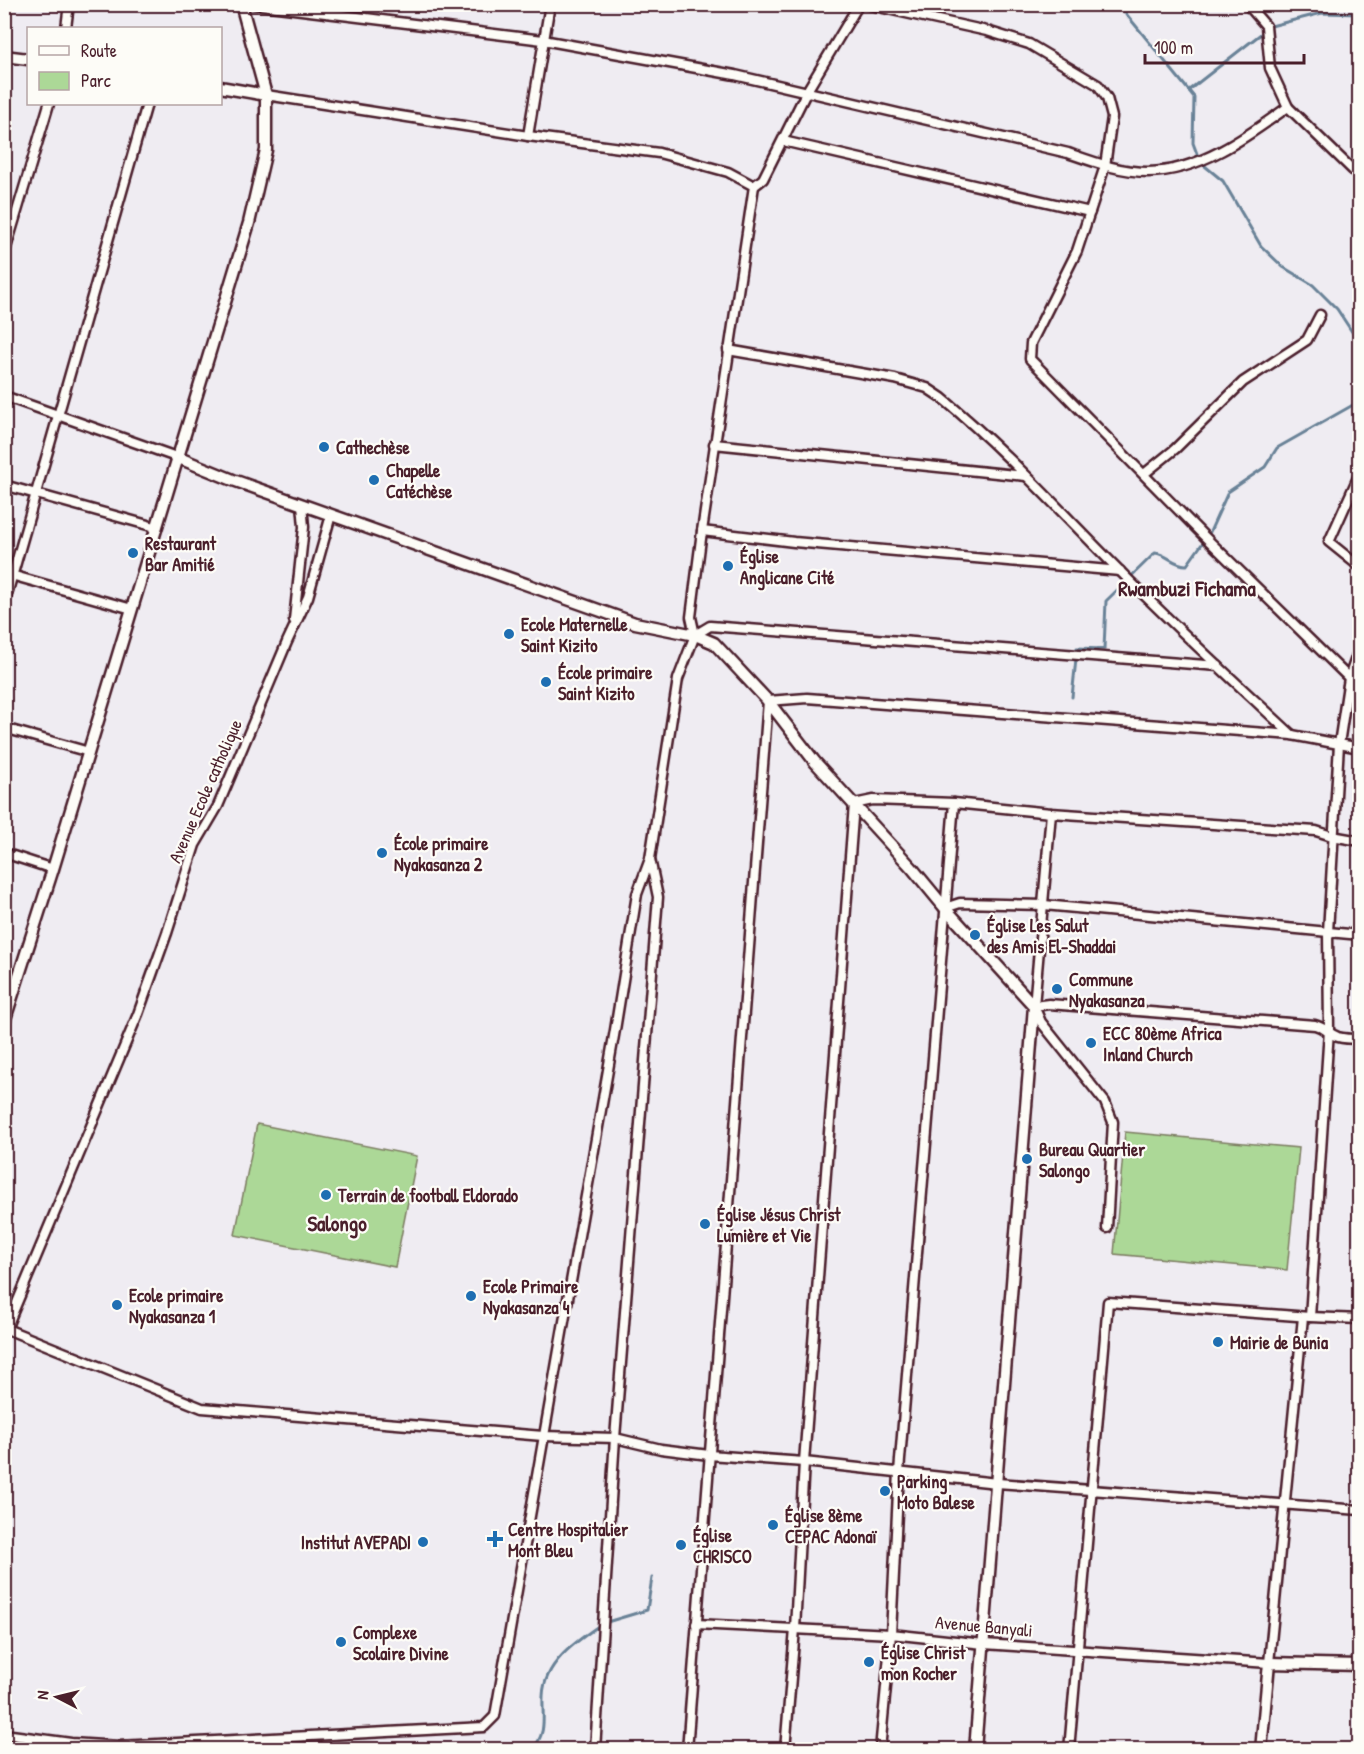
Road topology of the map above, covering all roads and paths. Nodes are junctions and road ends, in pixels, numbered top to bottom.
1 (69, 4) edge
2 (241, 4) edge
3 (253, 4) edge
4 (550, 4) edge
5 (859, 4) edge
6 (865, 4) edge
7 (1247, 4) edge
8 (66, 27) edge
9 (543, 40) junction
10 (4, 57) edge
11 (27, 59) edge
12 (222, 87) edge
13 (807, 91) junction
14 (266, 95) junction
15 (49, 105) edge
16 (147, 105) edge
17 (1288, 107) junction
18 (528, 136) junction
19 (783, 141) junction
20 (1105, 166) junction
21 (1359, 177) edge
22 (754, 186) junction
23 (1090, 212) junction
24 (4, 255) edge
25 (1320, 315) dead end
26 (728, 350) junction
27 (4, 396) edge
28 (60, 416) junction
29 (714, 444) junction
30 (179, 458) junction
31 (1359, 473) edge
32 (1144, 474) junction
33 (1026, 476) junction
34 (4, 485) edge
35 (35, 494) junction
36 (302, 504) junction
37 (331, 514) junction
38 (155, 527) junction
39 (702, 531) junction
40 (1359, 567) edge
41 (8, 574) edge
42 (1125, 576) junction
43 (4, 605) edge
44 (132, 609) junction
45 (294, 628) junction
46 (695, 635) junction
47 (1359, 646) edge
48 (1218, 666) junction
49 (1348, 682) junction
50 (1359, 689) edge
51 (768, 701) junction
52 (4, 728) edge
53 (1292, 735) junction
54 (1339, 744) junction
55 (1359, 748) edge
56 (89, 752) junction
57 (954, 803) junction
58 (854, 804) junction
59 (1052, 813) junction
60 (1332, 836) junction
61 (1359, 841) edge
62 (4, 853) edge
63 (650, 859) junction
64 (53, 869) junction
65 (1044, 905) junction
66 (945, 908) junction
67 (1328, 932) junction
68 (1359, 934) edge
69 (7, 1000) edge
70 (1034, 1006) junction
71 (4, 1022) edge
72 (1329, 1030) junction
73 (1359, 1039) edge
74 (1107, 1228) dead end
75 (1306, 1317) junction
76 (1359, 1319) edge
77 (5, 1329) edge
78 (543, 1436) junction
79 (615, 1438) junction
80 (709, 1455) junction
81 (804, 1462) junction
82 (899, 1472) junction
83 (997, 1483) junction
84 (1093, 1491) junction
85 (1284, 1504) junction
86 (1359, 1510) edge
87 (696, 1624) junction
88 (795, 1629) junction
89 (891, 1634) junction
90 (984, 1644) junction
91 (1078, 1650) junction
92 (1269, 1663) junction
93 (1359, 1665) edge
94 (4, 1734) edge
95 (596, 1749) edge
96 (687, 1749) edge
97 (785, 1749) edge
98 (880, 1749) edge
99 (975, 1749) edge
100 (1069, 1749) edge
101 (1261, 1749) edge

1 - 8 street
2 - 14 street
3 - 9 street
4 - 9 street
5 - 13 street
6 - 20 street
7 - 17 street
9 - 13 street
9 - 18 street
10 - 11 street
12 - 14 street
13 - 19 street
13 - 20 street
14 - 18 street
14 - 30 street
15 - 24 street
16 - 28 street
17 - 20 street
17 - 21 street
18 - 22 street
19 - 22 street
19 - 23 street
20 - 23 street
22 - 26 street
23 - 32 street
25 - 32 street
26 - 29 street
26 - 33 street
27 - 28 street
28 - 30 street
28 - 35 street
29 - 33 street
29 - 39 street
30 - 36 street
30 - 38 street
31 - 40 street
32 - 49 street
33 - 42 street
34 - 35 street
35 - 38 street
35 - 41 street
36 - 37 street
36 - 45 street
37 - 45 street, Avenue Ecole catholique
37 - 46 street
38 - 44 street
39 - 42 street
39 - 46 street
41 - 43 street
41 - 44 street
42 - 48 street
44 - 56 street
45 - 77 street, Avenue Ecole catholique
46 - 48 street
46 - 51 street
46 - 63 street
47 - 49 street
48 - 53 street
49 - 50 street
49 - 54 street
51 - 53 street
51 - 58 street
51 - 80 street
52 - 56 street
53 - 54 street
54 - 55 street
54 - 60 street
56 - 64 street
57 - 58 street
57 - 59 street
57 - 66 street
58 - 66 street
58 - 81 street
59 - 60 street
59 - 65 street
60 - 61 street
60 - 67 street
62 - 64 street
63 - 78 street
63 - 79 street
64 - 69 street
65 - 66 street
65 - 67 street
65 - 70 street
66 - 70 street
66 - 82 street
67 - 68 street
67 - 72 street
69 - 71 street
70 - 72 street
70 - 74 street
70 - 83 street
72 - 73 street
72 - 75 street
75 - 76 street
75 - 84 street
75 - 85 street
77 - 78 street
78 - 79 street
78 - 94 street
79 - 80 street
79 - 95 street
80 - 81 street
80 - 87 street
81 - 82 street
81 - 88 street
82 - 83 street
82 - 89 street
83 - 84 street
83 - 90 street
84 - 85 street
84 - 91 street
85 - 86 street
85 - 92 street
87 - 88 street, Avenue Banyali
87 - 96 street
88 - 89 street, Avenue Banyali
88 - 97 street
89 - 90 street, Avenue Banyali
89 - 98 street
90 - 91 street, Avenue Banyali
90 - 99 street
91 - 92 street, Avenue Banyali
91 - 100 street
92 - 93 street
92 - 101 street

